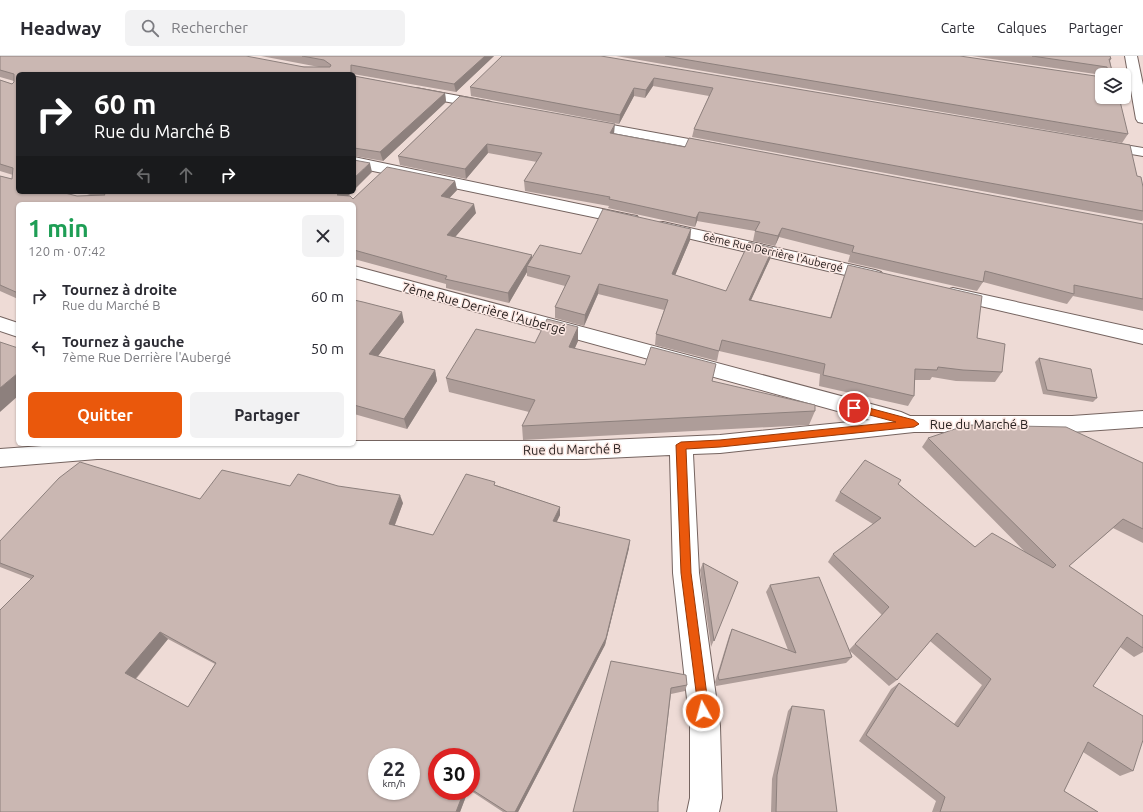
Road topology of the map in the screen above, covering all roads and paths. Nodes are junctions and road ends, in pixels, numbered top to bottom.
1 (1131, 56) edge
2 (1131, 68) edge
3 (398, 88) edge
4 (1131, 88) edge
5 (469, 89) dead end
6 (458, 100) junction
7 (496, 107) edge
8 (446, 110) edge
9 (1143, 119) edge
10 (574, 122) edge
11 (1088, 142) edge
12 (730, 151) edge
13 (1143, 152) edge
14 (356, 162) edge
15 (356, 273) edge
16 (893, 280) edge
17 (939, 290) edge
18 (0, 324) edge
19 (16, 329) edge
20 (1143, 337) edge
21 (1143, 419) edge
22 (914, 424) junction
23 (681, 445) junction
24 (100, 447) edge
25 (0, 458) edge
26 (66, 474) edge
27 (703, 812) edge

1 - 2 street
3 - 6 street
4 - 9 street
5 - 6 street
6 - 7 street
6 - 8 street
10 - 12 street
11 - 13 street
14 - 16 street, 6ème Rue Derrière l'Aubergé
15 - 22 street, 7ème Rue Derrière l'Aubergé
17 - 20 street
18 - 19 street
21 - 22 street, Rue du Marché B
22 - 23 street, Rue du Marché B
23 - 24 street, Rue du Marché B
23 - 27 street
24 - 25 street, Rue du Marché B
24 - 26 street

